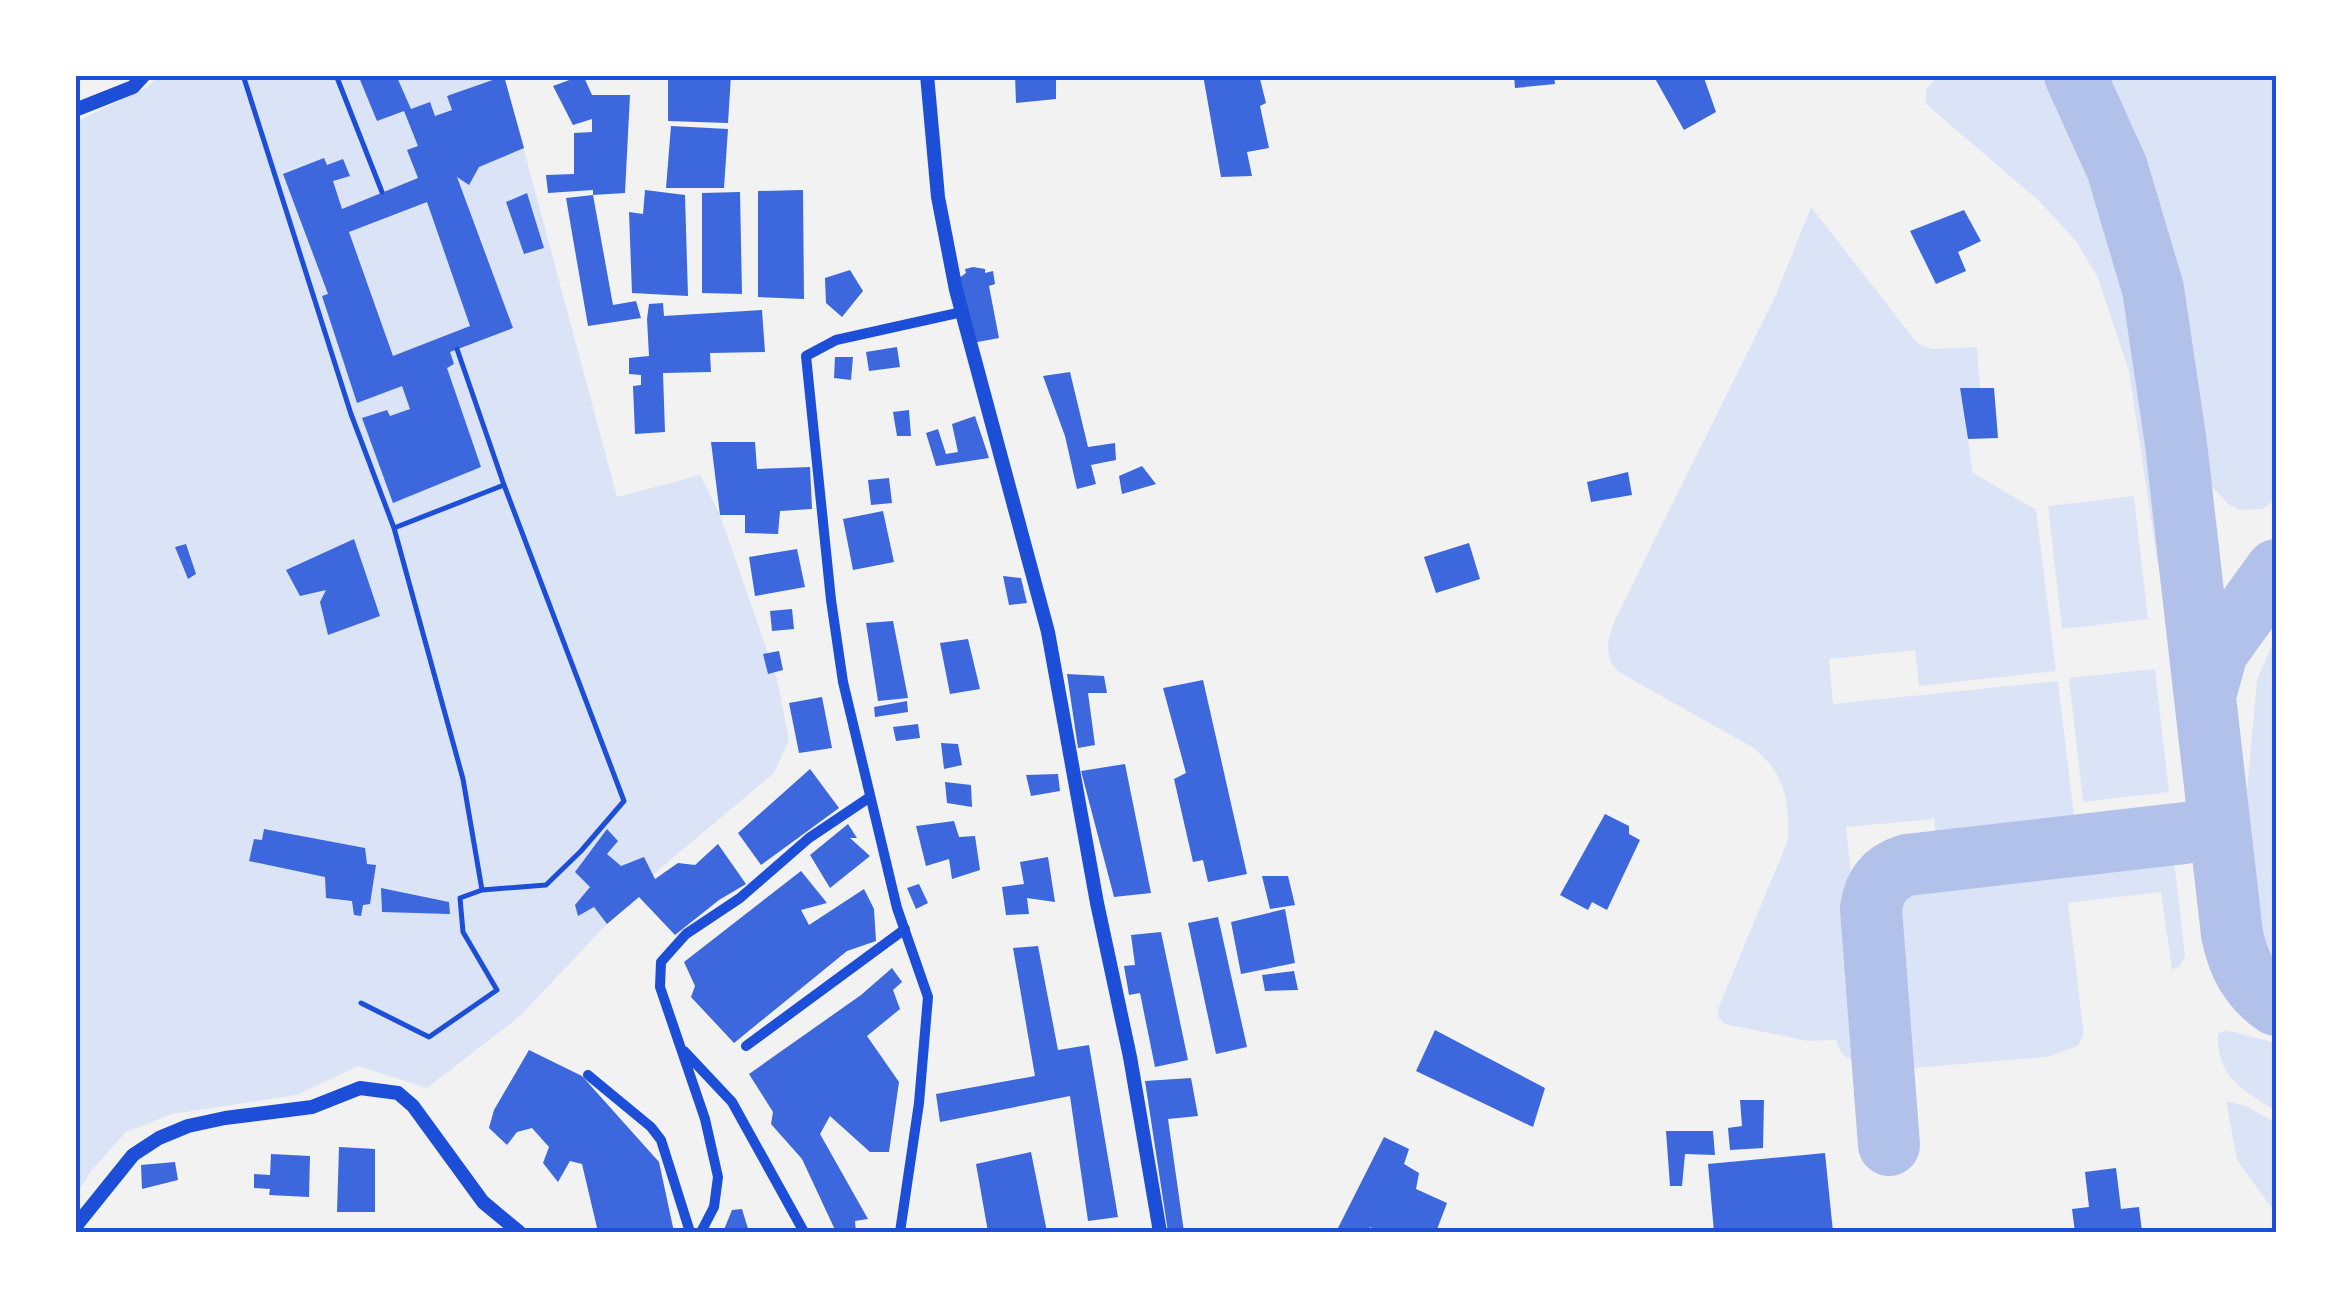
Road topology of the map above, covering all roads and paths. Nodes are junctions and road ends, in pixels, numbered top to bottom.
1 (144, 75) edge
2 (243, 75) edge
3 (336, 75) edge
4 (927, 75) edge
5 (75, 110) edge
6 (382, 192) dead end
7 (962, 312) junction
8 (457, 349) dead end
9 (504, 485) junction
10 (394, 528) junction
11 (870, 797) junction
12 (482, 890) junction
13 (905, 929) junction
14 (361, 1004) dead end
15 (680, 1046) junction
16 (746, 1046) dead end
17 (588, 1075) dead end
18 (75, 1227) edge
19 (519, 1232) edge
20 (690, 1232) edge
21 (701, 1232) edge
22 (804, 1232) edge
23 (900, 1232) edge
24 (1160, 1232) edge

1 - 5 street
2 - 10 lane
3 - 6 lane
4 - 7 street
7 - 11 street
7 - 24 street
8 - 9 lane
9 - 10 lane
9 - 12 lane
10 - 12 lane
11 - 13 street
11 - 15 street
12 - 14 lane
13 - 16 street
13 - 23 street
15 - 21 street
15 - 22 street
17 - 20 street
18 - 19 street

